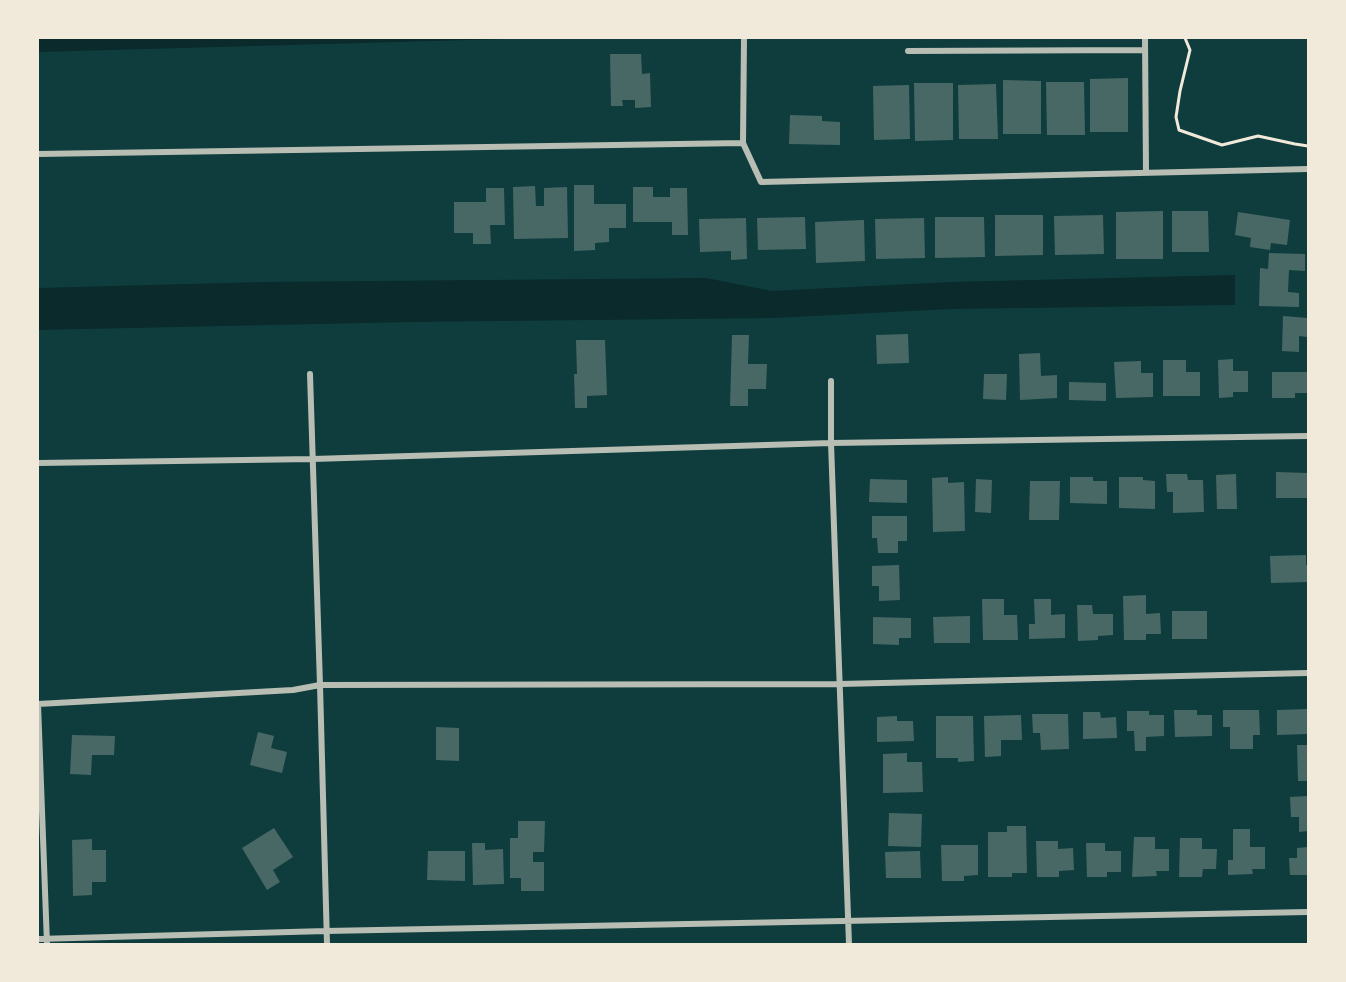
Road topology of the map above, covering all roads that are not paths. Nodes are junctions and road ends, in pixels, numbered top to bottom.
1 (744, 38) edge
2 (1145, 38) edge
3 (1145, 50) junction
4 (908, 51) dead end
5 (743, 143) junction
6 (38, 154) edge
7 (1308, 169) edge
8 (1146, 173) junction
9 (310, 374) dead end
10 (831, 381) dead end
11 (1308, 436) edge
12 (831, 443) junction
13 (313, 459) junction
14 (38, 463) edge
15 (1308, 673) edge
16 (840, 684) junction
17 (320, 685) junction
18 (38, 704) edge
19 (1308, 912) edge
20 (848, 922) junction
21 (326, 931) junction
22 (38, 939) edge
23 (47, 942) edge
24 (327, 945) edge
25 (849, 945) edge

1 - 5 street
2 - 3 street
3 - 4 street
3 - 8 street
5 - 6 street
5 - 8 street
7 - 8 street
9 - 13 street
10 - 12 street
11 - 12 street
12 - 13 street
12 - 16 street
13 - 14 street
13 - 17 street
15 - 16 street
16 - 17 street
16 - 20 street
17 - 18 street
17 - 21 street
18 - 23 street
19 - 20 street
20 - 21 street
20 - 25 street
21 - 23 street
21 - 24 street
22 - 23 street

